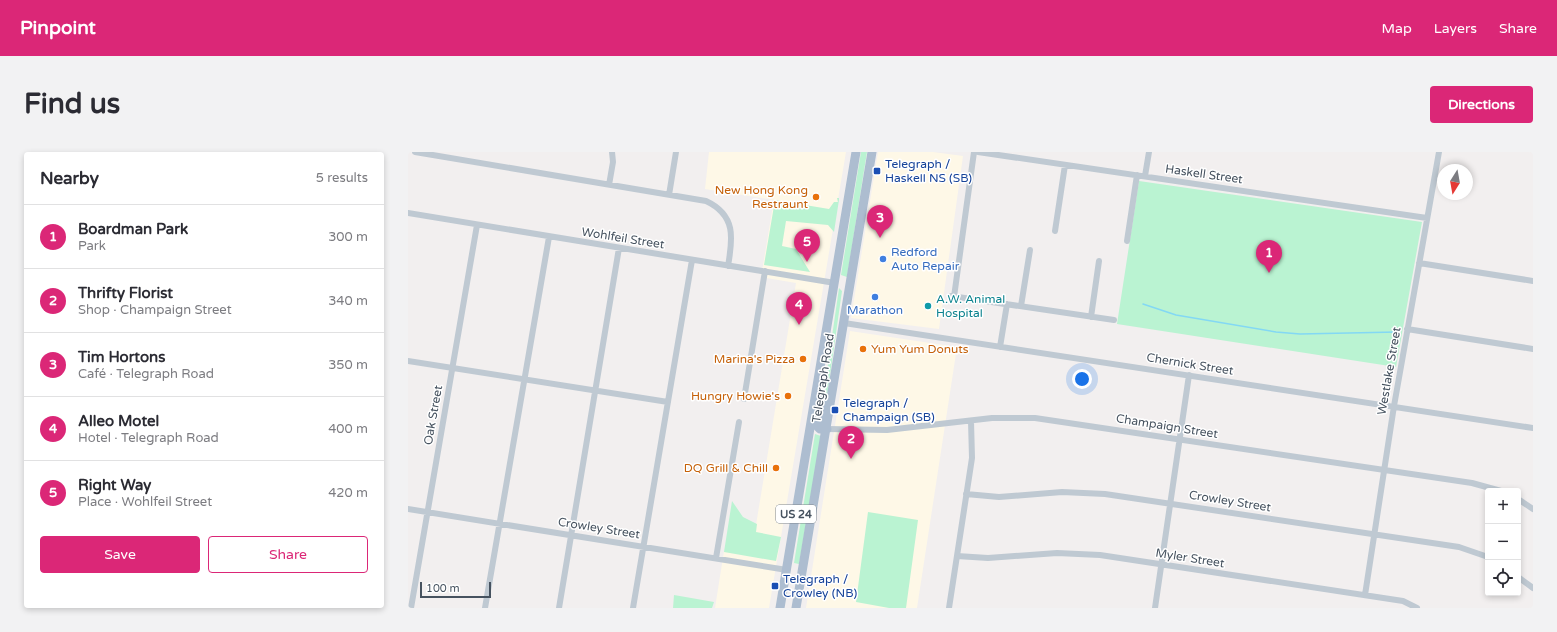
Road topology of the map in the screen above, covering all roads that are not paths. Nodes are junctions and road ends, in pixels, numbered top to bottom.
1 (415, 152) edge
2 (612, 152) edge
3 (676, 152) edge
4 (856, 152) edge
5 (872, 152) edge
6 (974, 152) edge
7 (978, 152) edge
8 (1149, 152) edge
9 (1439, 152) edge
10 (1065, 165) junction
11 (1137, 175) junction
12 (1145, 176) junction
13 (609, 185) junction
14 (669, 195) junction
15 (408, 213) edge
16 (1427, 218) junction
17 (477, 225) junction
18 (1055, 231) dead end
19 (548, 237) junction
20 (1127, 241) dead end
21 (619, 248) junction
22 (1030, 250) dead end
23 (692, 260) junction
24 (1099, 261) dead end
25 (1419, 263) junction
26 (728, 266) junction
27 (764, 271) junction
28 (1533, 281) edge
29 (835, 282) junction
30 (1007, 304) junction
31 (1022, 306) junction
32 (1092, 317) junction
33 (1114, 320) dead end
34 (844, 323) junction
35 (1407, 330) junction
36 (1000, 347) junction
37 (1533, 349) edge
38 (839, 351) junction
39 (823, 353) junction
40 (408, 361) edge
41 (452, 368) junction
42 (1190, 375) junction
43 (525, 379) junction
44 (596, 391) junction
45 (744, 399) dead end
46 (668, 402) junction
47 (1394, 406) junction
48 (971, 421) junction
49 (739, 422) dead end
50 (1533, 428) edge
51 (827, 429) junction
52 (1180, 439) junction
53 (1384, 470) junction
54 (1490, 488) edge
55 (966, 494) junction
56 (1521, 501) edge
57 (1170, 503) junction
58 (408, 509) edge
59 (1533, 509) edge
60 (428, 512) junction
61 (499, 523) junction
62 (1374, 534) junction
63 (572, 535) junction
64 (644, 546) junction
65 (957, 556) junction
66 (1485, 556) edge
67 (716, 558) junction
68 (1161, 565) junction
69 (787, 570) junction
70 (1521, 579) edge
71 (1533, 588) edge
72 (1365, 595) junction
73 (781, 606) edge
74 (411, 608) edge
75 (485, 608) edge
76 (559, 608) edge
77 (633, 608) edge
78 (791, 608) edge
79 (796, 608) edge
80 (949, 608) edge
81 (1155, 608) edge
82 (1417, 608) edge

1 - 13 street
2 - 13 street
3 - 14 street
4 - 29 main road, Telegraph Road / US 24
5 - 34 main road, Telegraph Road / US 24
6 - 30 street
7 - 10 street, Haskell Street
8 - 12 street
9 - 16 street, Westlake Street
10 - 11 street, Haskell Street
10 - 18 street
11 - 12 street, Haskell Street
11 - 20 street
12 - 16 street, Haskell Street
13 - 14 street
14 - 26 street
15 - 17 street, Wohlfeil Street
16 - 25 street, Westlake Street
17 - 19 street, Wohlfeil Street
17 - 41 street, Oak Street
19 - 21 street, Wohlfeil Street
19 - 43 street
21 - 23 street, Wohlfeil Street
21 - 44 street
22 - 31 street
23 - 26 street, Wohlfeil Street
23 - 46 street
24 - 32 street
25 - 28 street
25 - 35 street, Westlake Street
26 - 27 street, Wohlfeil Street
27 - 29 street, Wohlfeil Street
27 - 45 street
29 - 38 main road
29 - 39 main road, Telegraph Road / US 24
30 - 31 street
30 - 36 street
31 - 32 street
32 - 33 street
34 - 36 street, Chernick Street
34 - 38 main road, Telegraph Road / US 24
35 - 37 street
35 - 47 street, Westlake Street
36 - 42 street, Chernick Street
38 - 51 main road, Telegraph Road / US 24
39 - 51 main road
39 - 69 main road, Telegraph Road / US 24
40 - 41 street
41 - 43 street
41 - 60 street, Oak Street
42 - 47 street, Chernick Street
42 - 52 street
43 - 44 street
43 - 61 street
44 - 46 street
44 - 63 street
46 - 64 street
47 - 50 street, Chernick Street
47 - 53 street, Westlake Street
48 - 51 street, Champaign Street
48 - 52 street, Champaign Street
48 - 55 street
49 - 67 street
51 - 79 main road, Telegraph Road / US 24
52 - 53 street, Champaign Street
52 - 57 street
53 - 54 street, Champaign Street
53 - 62 street, Westlake Street
55 - 57 street, Crowley Street
55 - 65 street
56 - 59 street
57 - 62 street, Crowley Street
57 - 68 street
58 - 60 street, Crowley Street
60 - 61 street, Crowley Street
60 - 74 street, Oak Street
61 - 63 street, Crowley Street
61 - 75 street
62 - 66 street, Crowley Street
62 - 72 street, Westlake Street
63 - 64 street, Crowley Street
63 - 76 street
64 - 67 street, Crowley Street
64 - 77 street
65 - 68 street, Myler Street
65 - 80 street
67 - 69 street, Crowley Street
68 - 72 street, Myler Street
68 - 81 street
69 - 73 main road, Telegraph Road / US 24
69 - 78 main road
70 - 71 street
72 - 82 street, Myler Street

